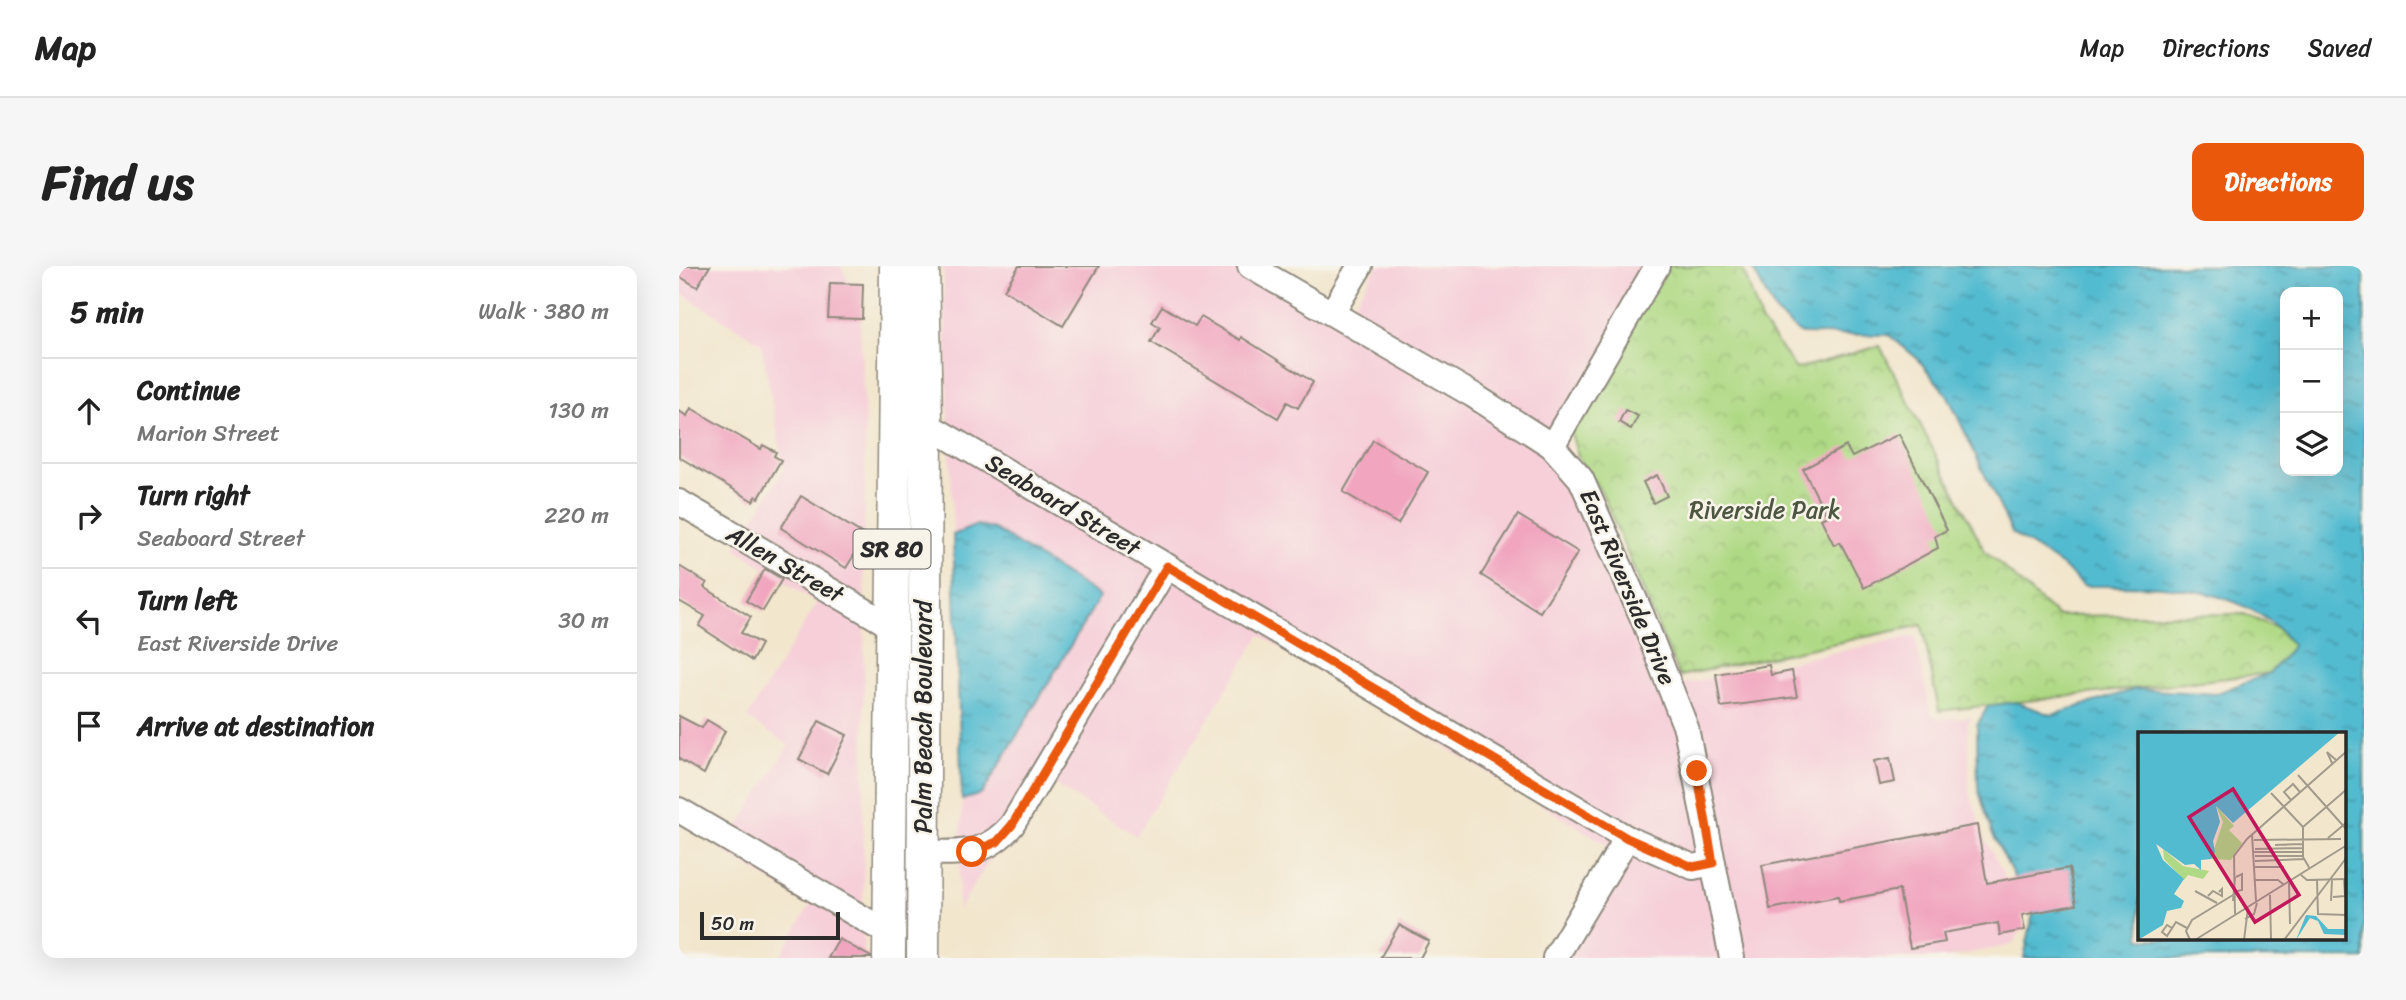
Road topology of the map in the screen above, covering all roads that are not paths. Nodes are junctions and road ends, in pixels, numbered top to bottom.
1 (886, 266) edge
2 (895, 266) edge
3 (923, 266) edge
4 (1250, 266) edge
5 (1360, 266) edge
6 (1657, 266) edge
7 (895, 309) junction
8 (1332, 313) junction
9 (926, 424) junction
10 (1552, 446) junction
11 (679, 502) edge
12 (1167, 566) junction
13 (891, 626) junction
14 (922, 689) junction
15 (679, 810) edge
16 (1627, 838) junction
17 (922, 853) junction
18 (1713, 863) junction
19 (888, 945) edge
20 (923, 958) edge
21 (1555, 958) edge
22 (1732, 958) edge

1 - 7 main road, SR 80
2 - 7 main road
3 - 9 main road, Palm Beach Boulevard / SR 80
4 - 8 street, East Riverside Drive
5 - 8 street
6 - 10 street
7 - 13 main road, Palm Beach Boulevard / SR 80
8 - 10 street, East Riverside Drive
9 - 12 street, Seaboard Street
9 - 14 main road, Palm Beach Boulevard / SR 80
10 - 18 street, East Riverside Drive
11 - 13 street, Allen Street
12 - 16 street, Seaboard Street
12 - 17 street
13 - 14 main road
13 - 19 main road, Palm Beach Boulevard / SR 80
14 - 17 main road, Palm Beach Boulevard / SR 80
15 - 19 street
16 - 18 street, Seaboard Street
16 - 21 street
17 - 20 main road, Palm Beach Boulevard / SR 80
18 - 22 street, East Riverside Drive

